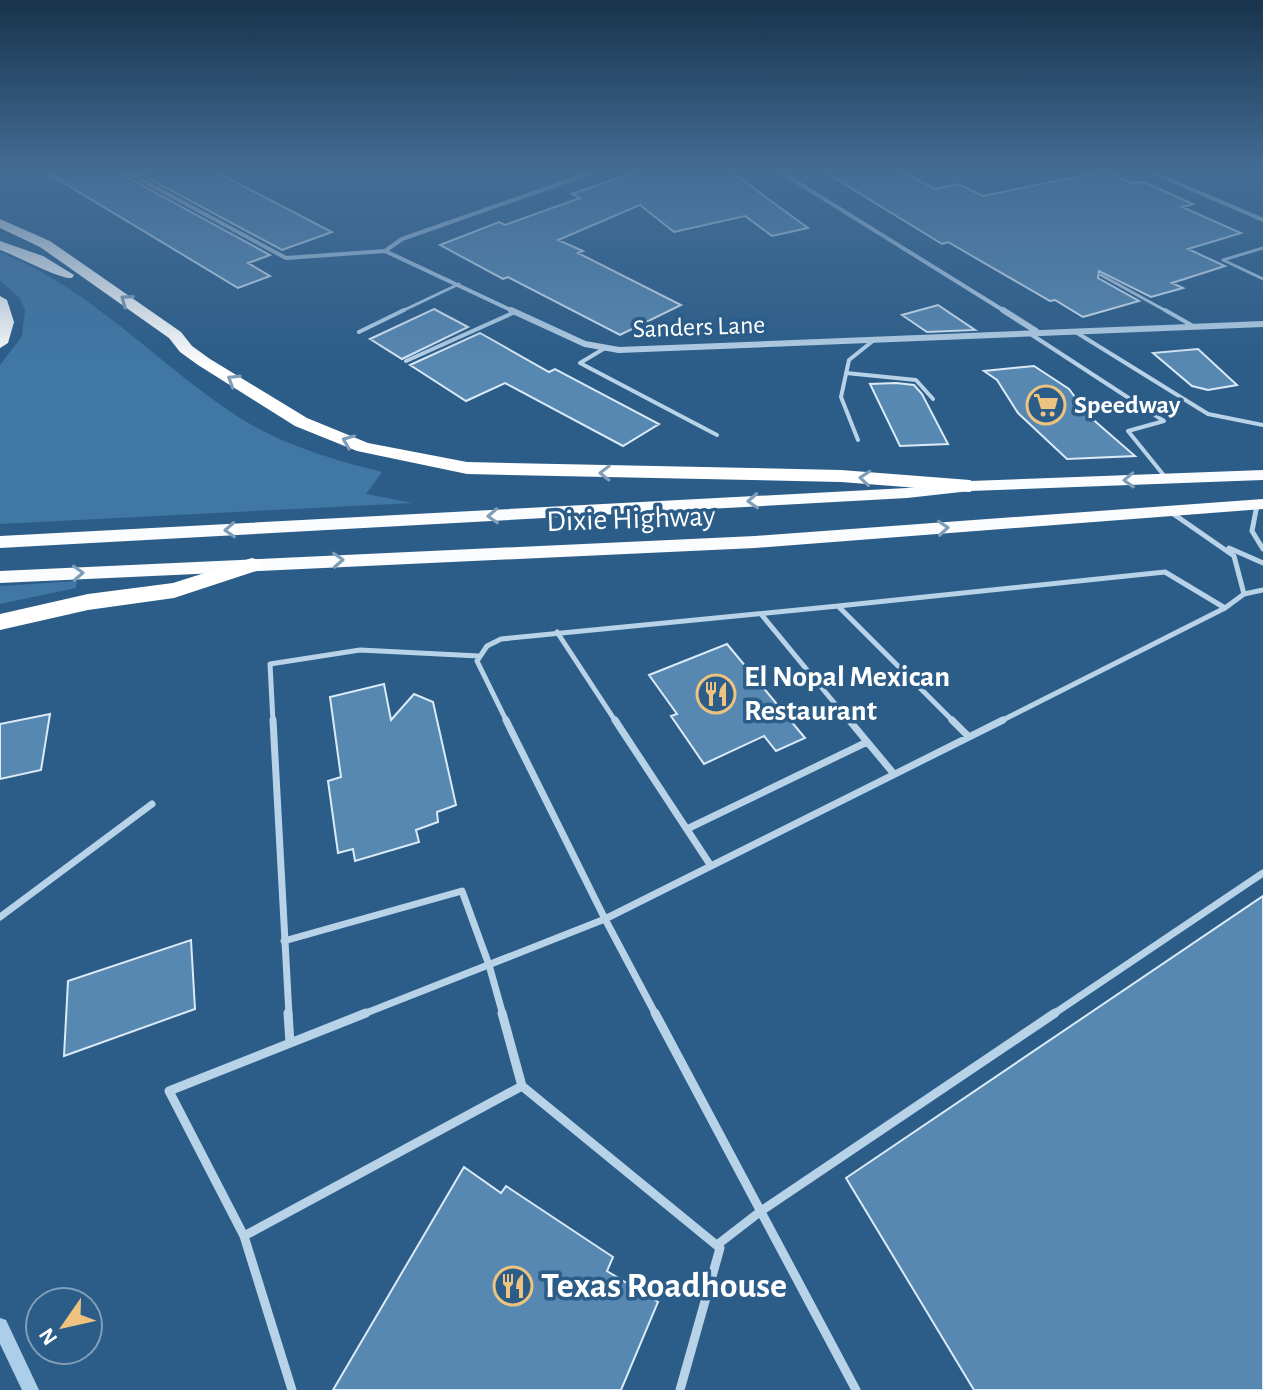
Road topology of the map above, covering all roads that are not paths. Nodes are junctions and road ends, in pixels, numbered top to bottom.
1 (25, 236) edge
2 (245, 236) edge
3 (411, 236) edge
4 (883, 236) edge
5 (0, 245) edge
6 (1262, 249) edge
7 (385, 251) junction
8 (1101, 275) dead end
9 (1263, 279) edge
10 (459, 284) junction
11 (0, 300) edge
12 (515, 312) junction
13 (1263, 324) edge
14 (1193, 326) junction
15 (1074, 331) junction
16 (359, 332) dead end
17 (1037, 332) junction
18 (1029, 333) junction
19 (874, 340) junction
20 (0, 343) edge
21 (605, 348) junction
22 (186, 349) junction
23 (406, 361) dead end
24 (846, 373) junction
25 (933, 399) dead end
26 (1263, 425) edge
27 (717, 435) dead end
28 (858, 440) dead end
29 (1263, 475) edge
30 (1166, 478) junction
31 (970, 486) junction
32 (1260, 505) edge
33 (1169, 511) junction
34 (0, 542) edge
35 (1222, 545) junction
36 (1263, 549) edge
37 (1263, 563) edge
38 (252, 565) junction
39 (0, 577) edge
40 (1263, 590) edge
41 (1244, 594) junction
42 (838, 606) junction
43 (1225, 608) junction
44 (761, 613) junction
45 (0, 622) edge
46 (557, 632) junction
47 (479, 656) junction
48 (969, 737) junction
49 (867, 742) junction
50 (894, 774) junction
51 (152, 804) dead end
52 (687, 829) junction
53 (711, 866) junction
54 (1263, 873) edge
55 (0, 917) edge
56 (605, 919) junction
57 (284, 941) junction
58 (489, 965) junction
59 (290, 1043) junction
60 (522, 1086) junction
61 (761, 1211) junction
62 (244, 1236) junction
63 (717, 1245) junction
64 (292, 1390) edge
65 (680, 1390) edge
66 (856, 1390) edge

22 -> 1 highway
2 - 7 street
3 - 7 street
4 - 17 street
5 - 22 highway
6 - 9 lane
7 - 10 street, Sanders Lane
8 - 14 lane
10 - 12 street, Sanders Lane
10 - 16 lane
11 - 20 highway
12 - 21 street, Sanders Lane
12 - 23 lane
13 - 14 street, Sanders Lane
14 - 15 street, Sanders Lane
15 - 17 street, Sanders Lane
15 - 26 lane
17 - 18 street, Sanders Lane
18 - 19 street, Sanders Lane
18 - 30 lane
19 - 21 street, Sanders Lane
19 - 24 lane
21 - 27 lane
31 -> 22 highway
24 - 25 lane
24 - 28 lane
29 - 30 main road, Dixie Highway
30 -> 31 main road, Dixie Highway
31 -> 34 main road, Dixie Highway
32 - 33 main road, Dixie Highway
32 - 36 lane
33 - 35 lane
38 -> 33 main road, Dixie Highway
35 - 37 lane
35 - 41 lane
39 -> 38 main road, Dixie Highway
38 - 45 highway
40 - 41 lane
41 - 43 lane
42 - 43 lane
42 - 44 lane
42 - 48 lane
43 - 48 lane
44 - 46 lane
44 - 49 lane
46 - 47 lane
46 - 52 lane
47 - 56 lane
47 - 57 lane
48 - 50 lane
49 - 50 lane
49 - 52 lane
50 - 53 lane
51 - 55 lane
52 - 53 lane
53 - 56 lane
54 - 61 lane
56 - 58 lane
56 - 61 lane
57 - 58 lane
57 - 59 lane
58 - 59 lane
58 - 60 lane
59 - 62 lane
60 - 62 lane
60 - 63 lane
61 - 63 lane
61 - 66 lane
62 - 64 lane
63 - 65 lane

